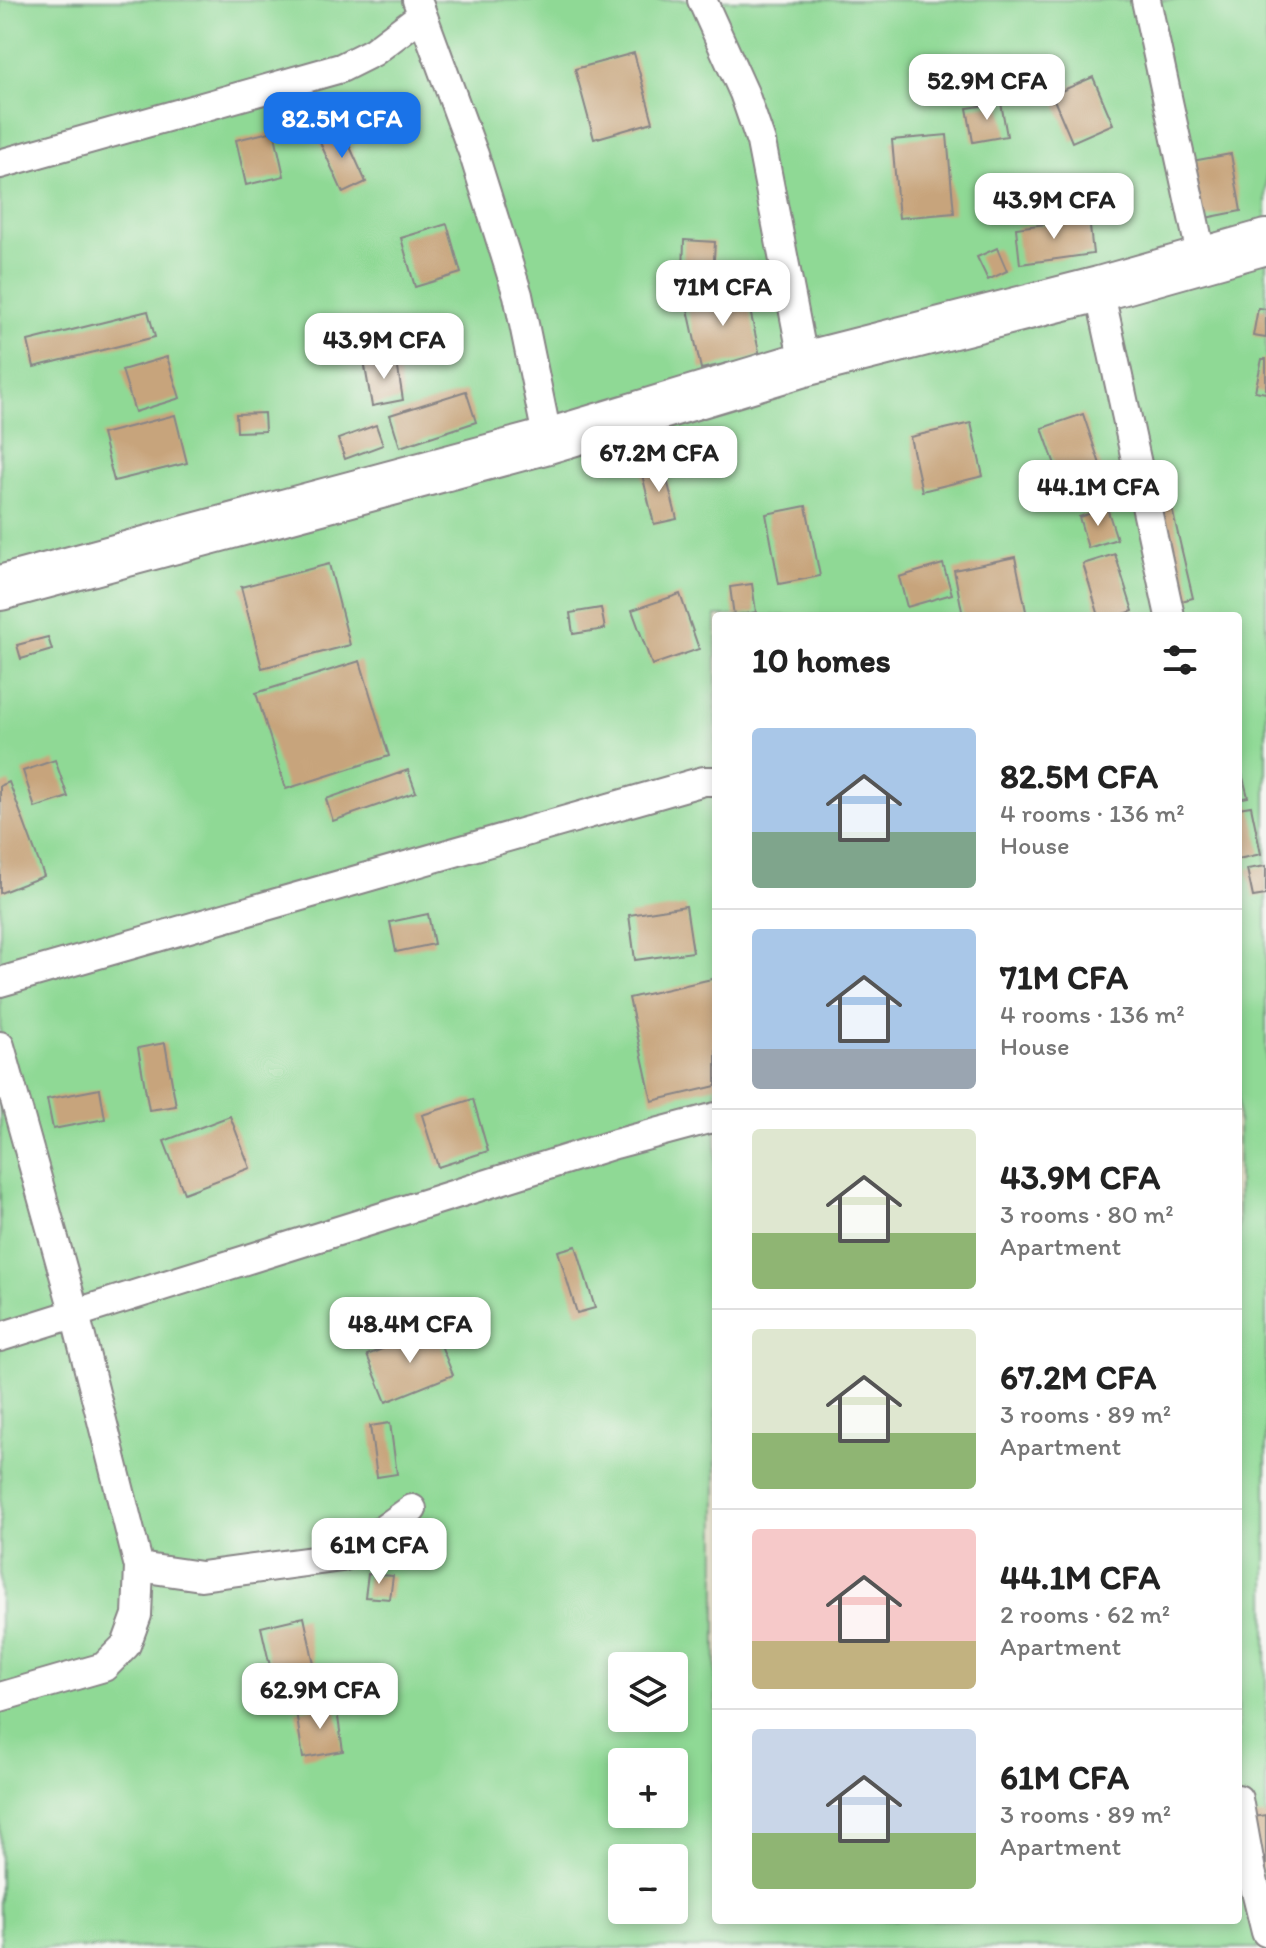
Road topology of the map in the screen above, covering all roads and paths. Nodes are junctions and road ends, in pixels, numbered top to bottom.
1 (702, 0) edge
2 (1146, 0) edge
3 (420, 7) edge
4 (0, 164) edge
5 (1266, 242) edge
6 (1202, 259) junction
7 (1099, 289) junction
8 (804, 364) junction
9 (548, 441) junction
10 (0, 588) edge
11 (1169, 612) edge
12 (712, 781) edge
13 (0, 982) edge
14 (0, 1046) edge
15 (712, 1118) edge
16 (75, 1314) junction
17 (0, 1337) edge
18 (412, 1509) dead end
19 (139, 1567) junction
20 (0, 1697) edge
21 (1242, 1821) edge
22 (1266, 1932) edge

1 - 8 street
2 - 6 street
3 - 4 street
3 - 9 street
5 - 6 highway
6 - 7 highway
7 - 8 highway
7 - 11 street
8 - 9 highway
9 - 10 highway
12 - 13 street
14 - 16 street
15 - 16 street
16 - 17 street
16 - 19 street
18 - 19 street
19 - 20 street
21 - 22 street

